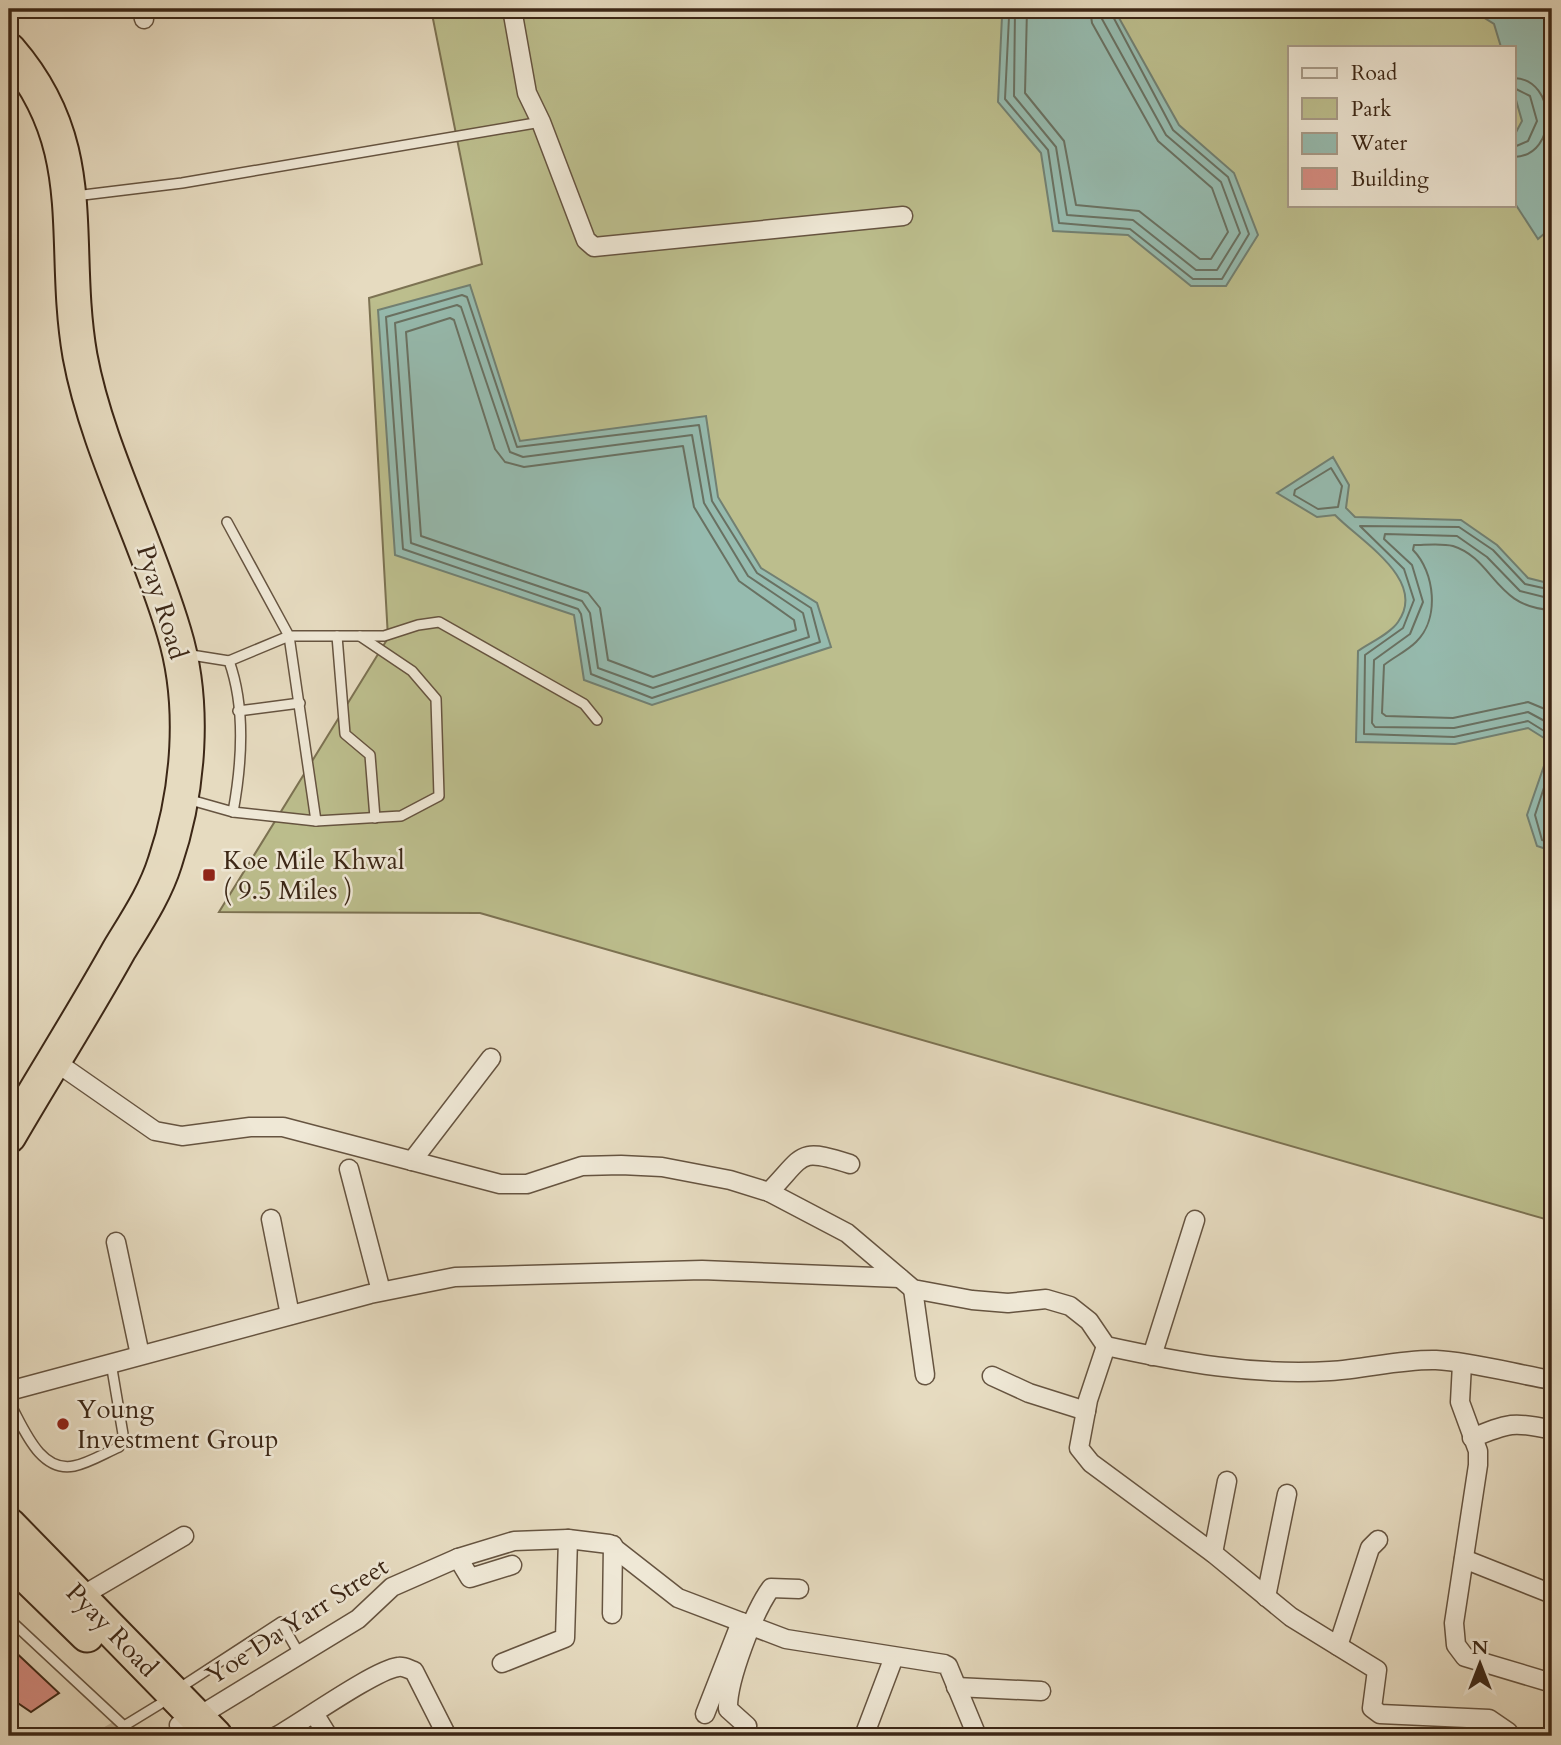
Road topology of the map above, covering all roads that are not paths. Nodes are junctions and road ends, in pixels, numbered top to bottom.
1 (512, 9) edge
2 (9, 50) edge
3 (541, 122) junction
4 (70, 197) junction
5 (903, 216) dead end
6 (227, 522) dead end
7 (289, 636) junction
8 (337, 636) junction
9 (360, 636) junction
10 (180, 654) junction
11 (229, 661) junction
12 (300, 703) junction
13 (238, 711) junction
14 (597, 720) dead end
15 (181, 797) junction
16 (233, 812) junction
17 (375, 818) junction
18 (316, 821) junction
19 (491, 1058) dead end
20 (53, 1060) junction
21 (9, 1136) edge
22 (412, 1161) junction
23 (850, 1164) dead end
24 (349, 1169) dead end
25 (769, 1192) junction
26 (271, 1219) dead end
27 (1195, 1220) dead end
28 (116, 1242) dead end
29 (906, 1284) junction
30 (381, 1291) junction
31 (289, 1315) junction
32 (1107, 1346) junction
33 (140, 1355) junction
34 (1152, 1356) junction
35 (111, 1363) junction
36 (1462, 1364) junction
37 (925, 1375) dead end
38 (992, 1376) dead end
39 (1552, 1380) edge
40 (9, 1391) edge
41 (9, 1402) edge
42 (1086, 1411) junction
43 (1552, 1430) edge
44 (1472, 1438) junction
45 (1227, 1481) dead end
46 (1287, 1494) dead end
47 (9, 1525) edge
48 (184, 1536) dead end
49 (568, 1539) junction
50 (1378, 1540) dead end
51 (613, 1545) junction
52 (1213, 1553) junction
53 (458, 1558) junction
54 (9, 1559) edge
55 (1464, 1559) junction
56 (512, 1565) dead end
57 (799, 1589) dead end
58 (1552, 1594) edge
59 (80, 1597) junction
60 (1266, 1597) junction
61 (612, 1614) dead end
62 (9, 1619) edge
63 (747, 1624) junction
64 (1338, 1646) junction
65 (300, 1657) junction
66 (894, 1657) junction
67 (502, 1663) dead end
68 (1552, 1683) edge
69 (956, 1686) junction
70 (1041, 1691) dead end
71 (314, 1714) junction
72 (705, 1714) dead end
73 (185, 1719) edge
74 (277, 1736) edge
75 (328, 1736) edge
76 (447, 1736) edge
77 (743, 1736) edge
78 (864, 1736) edge
79 (977, 1736) edge
80 (1508, 1736) edge

1 - 3 street
2 - 4 highway, Pyay Road
3 - 4 lane
3 - 5 street
4 - 10 highway, Pyay Road
6 - 7 lane
7 - 8 lane
7 - 11 lane
7 - 12 lane
8 - 9 lane
8 - 17 lane
9 - 14 lane
9 - 17 lane
10 - 11 lane
10 - 15 highway, Pyay Road
11 - 13 lane
12 - 13 lane
12 - 18 lane
13 - 16 lane
15 - 16 lane
15 - 20 highway, Pyay Road
16 - 18 lane
17 - 18 lane
19 - 22 street
20 - 21 highway, Pyay Road
20 - 22 street
22 - 25 street
23 - 25 street
24 - 30 street
25 - 29 street
26 - 31 street
27 - 34 street
28 - 33 street
29 - 30 street
29 - 32 street
29 - 37 street
30 - 31 street
31 - 33 street
32 - 34 street
32 - 42 street
33 - 35 street
34 - 36 street
35 - 40 street
35 - 41 lane
36 - 39 street
36 - 44 street
38 - 42 street
42 - 52 street
43 - 44 street
44 - 55 street
45 - 52 street
46 - 60 street
47 - 59 highway, Pyay Road
48 - 59 street
49 - 51 street, Yoe Da Yarr Street
49 - 53 street, Yoe Da Yarr Street
49 - 67 street
50 - 64 street
51 - 61 street
51 - 63 street
52 - 60 street
53 - 56 street
53 - 65 street, Yoe Da Yarr Street
54 - 73 highway, Pyay Road
55 - 58 street
55 - 68 street
57 - 63 street
59 - 73 highway, Pyay Road
60 - 64 street
62 - 73 lane
63 - 66 street
63 - 72 street
63 - 77 street
64 - 80 street
65 - 73 street, Yoe Da Yarr Street
65 - 73 lane
66 - 69 street
66 - 78 street
69 - 70 street
69 - 79 street
71 - 74 street
71 - 75 street
71 - 76 street

